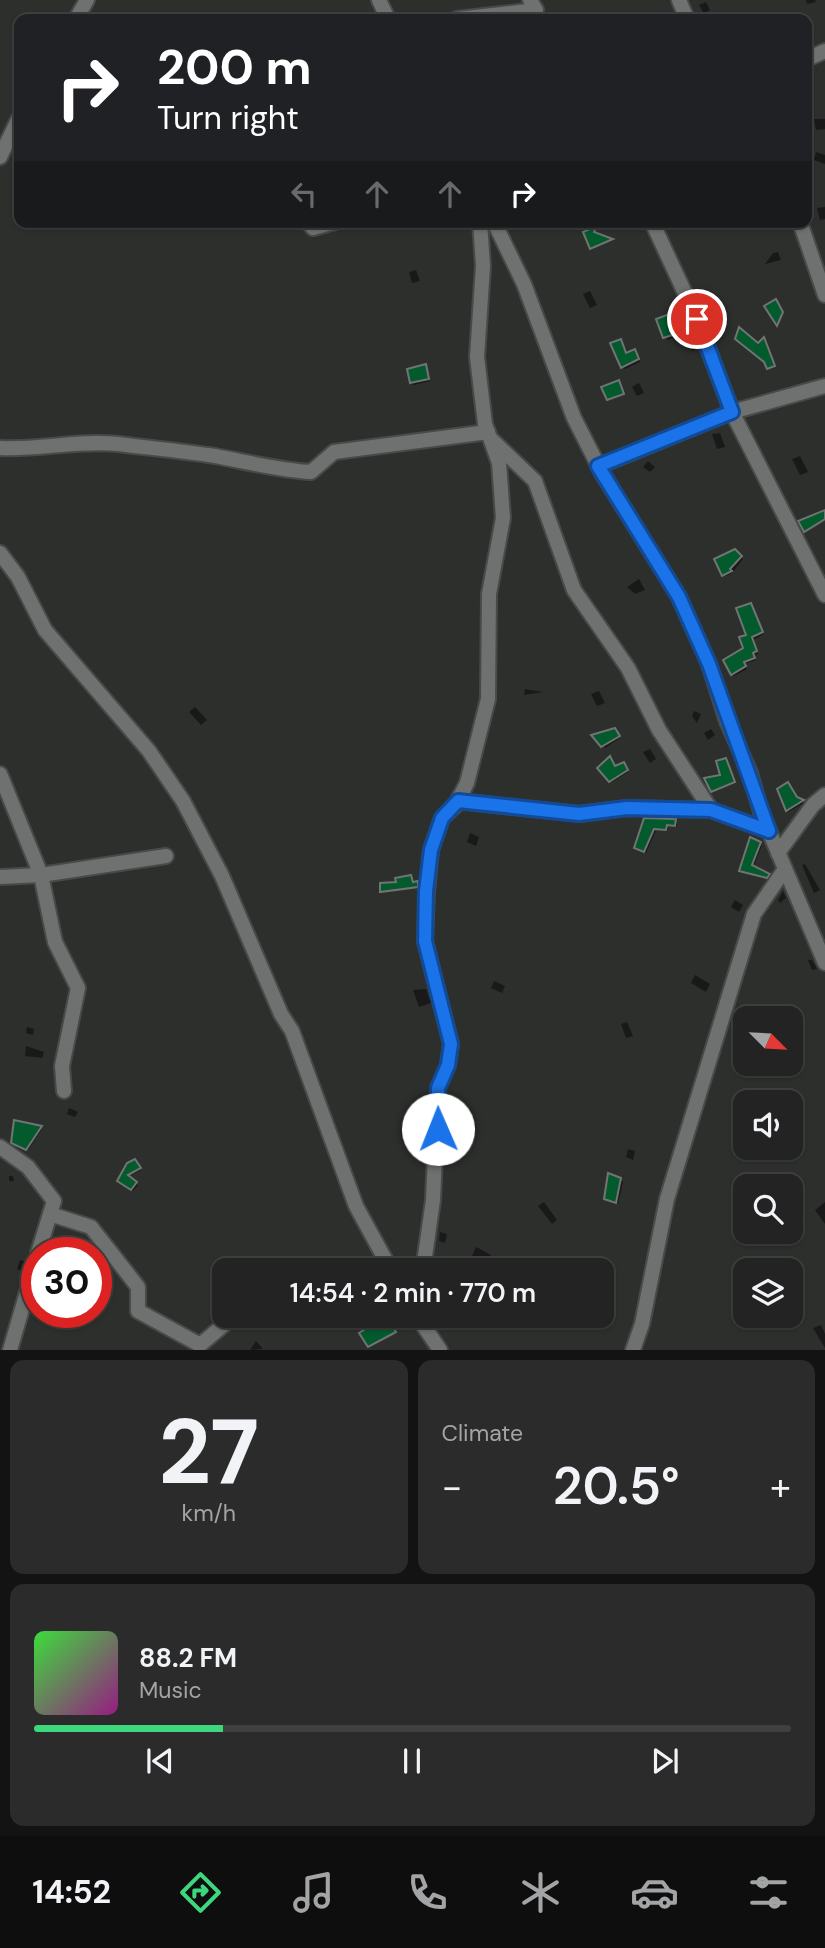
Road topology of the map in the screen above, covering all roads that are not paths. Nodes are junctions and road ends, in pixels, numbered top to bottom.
1 (536, 10) edge
2 (501, 14) edge
3 (14, 132) edge
4 (0, 158) edge
5 (481, 228) edge
6 (497, 228) edge
7 (655, 228) edge
8 (802, 228) edge
9 (825, 295) edge
10 (825, 386) edge
11 (732, 412) junction
12 (489, 435) junction
13 (0, 448) edge
14 (598, 466) junction
15 (0, 553) edge
16 (825, 595) edge
17 (0, 774) edge
18 (825, 794) edge
19 (458, 801) junction
20 (711, 810) junction
21 (769, 831) junction
22 (778, 853) junction
23 (166, 856) dead end
24 (785, 869) junction
25 (41, 875) junction
26 (0, 877) edge
27 (825, 963) edge
28 (64, 1091) dead end
29 (0, 1147) edge
30 (50, 1214) junction
31 (43, 1237) edge
32 (384, 1258) edge
33 (425, 1258) edge
34 (21, 1311) edge
35 (221, 1328) edge
36 (425, 1328) edge
37 (201, 1347) edge
38 (10, 1349) edge
39 (440, 1349) edge
40 (634, 1349) edge

1 - 2 street
3 - 4 street
5 - 12 street
6 - 14 street
7 - 11 street
8 - 9 street
10 - 11 street
11 - 14 street
11 - 16 street
12 - 13 street
12 - 19 street
12 - 20 street
14 - 21 street
15 - 32 street
17 - 25 street
18 - 22 street
19 - 20 street
19 - 33 street
20 - 21 street
21 - 22 street
22 - 24 street
23 - 25 street
24 - 27 street
24 - 40 street
25 - 26 street
25 - 28 street
29 - 30 street
30 - 31 street
30 - 37 street
34 - 38 street
35 - 37 street
36 - 39 street

